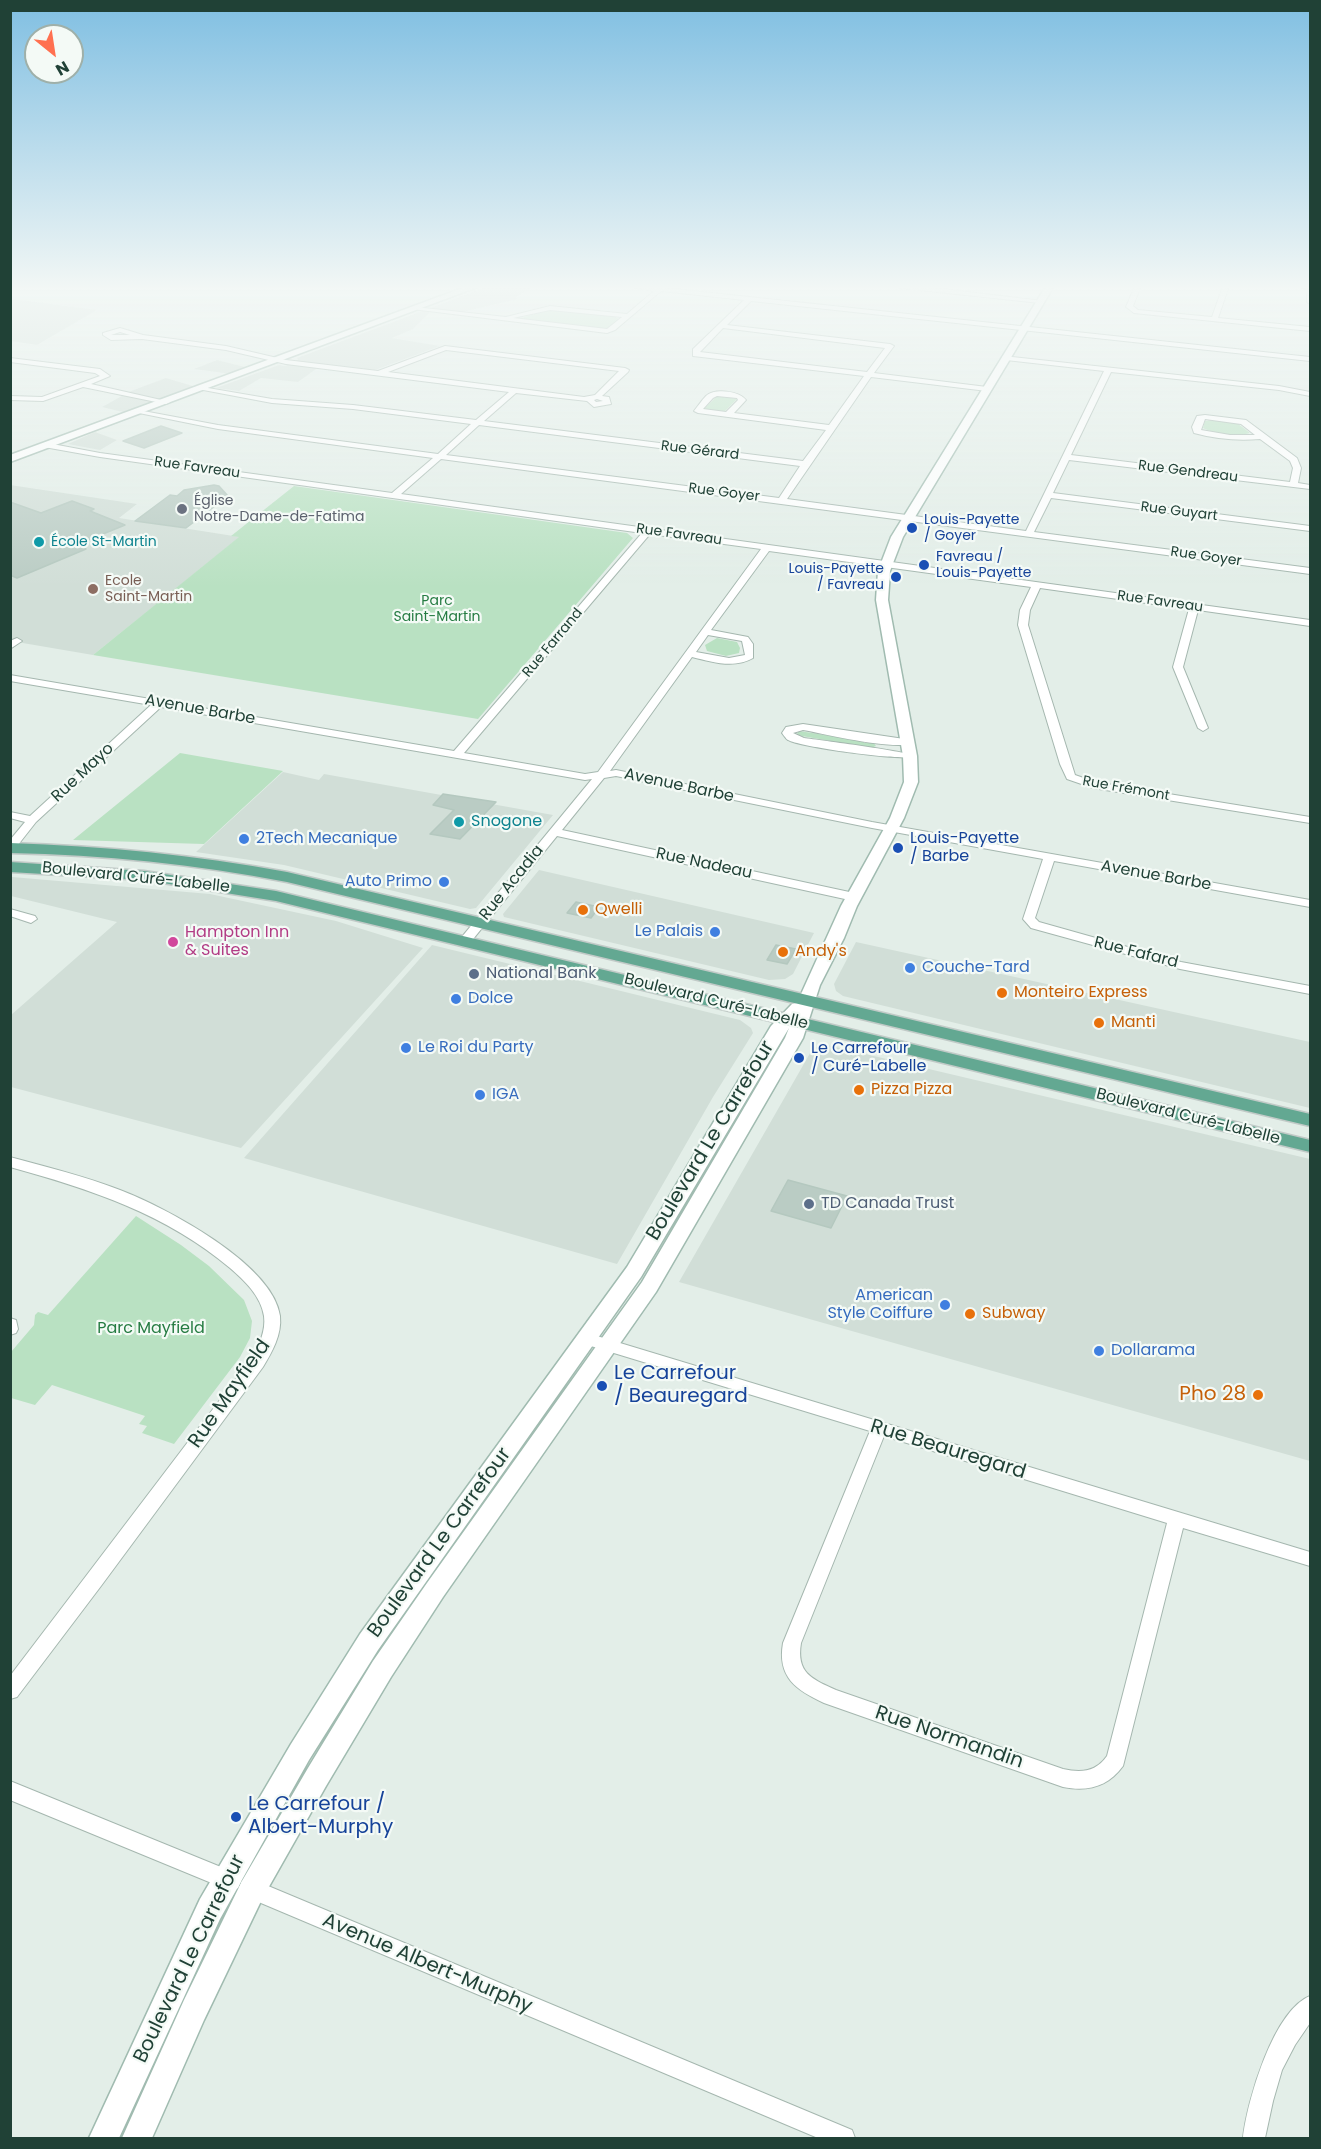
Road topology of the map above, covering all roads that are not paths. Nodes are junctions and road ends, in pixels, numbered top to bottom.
1 (81, 386) edge
2 (91, 386) edge
3 (209, 386) edge
4 (476, 386) edge
5 (607, 386) edge
6 (862, 386) edge
7 (964, 386) edge
8 (989, 386) edge
9 (1101, 386) edge
10 (1262, 386) edge
11 (202, 389) junction
12 (987, 389) junction
13 (514, 391) junction
14 (1311, 394) edge
15 (10, 398) edge
16 (166, 402) junction
17 (138, 412) junction
18 (728, 416) junction
19 (477, 423) junction
20 (831, 428) junction
21 (1263, 436) junction
22 (47, 445) junction
23 (441, 455) junction
24 (1066, 457) junction
25 (10, 459) edge
26 (805, 464) junction
27 (1293, 485) junction
28 (1311, 487) edge
29 (395, 495) junction
30 (1048, 495) junction
31 (782, 500) junction
32 (909, 518) junction
33 (1311, 529) edge
34 (648, 531) junction
35 (1029, 534) junction
36 (766, 547) junction
37 (887, 564) junction
38 (1311, 571) edge
39 (1037, 585) junction
40 (1194, 607) junction
41 (1311, 623) edge
42 (706, 632) junction
43 (691, 654) junction
44 (10, 678) edge
45 (160, 703) junction
46 (1203, 728) dead end
47 (907, 742) junction
48 (458, 755) junction
49 (910, 756) junction
50 (601, 775) junction
51 (10, 815) edge
52 (32, 819) junction
53 (1311, 820) edge
54 (891, 828) junction
55 (555, 832) junction
56 (11, 848) edge
57 (1050, 857) junction
58 (10, 867) edge
59 (854, 897) junction
60 (1311, 903) edge
61 (10, 912) edge
62 (31, 919) dead end
63 (480, 922) junction
64 (465, 941) junction
65 (1311, 990) edge
66 (805, 999) junction
67 (793, 1021) junction
68 (1311, 1120) edge
69 (1311, 1146) edge
70 (10, 1162) edge
71 (597, 1343) junction
72 (879, 1429) junction
73 (1177, 1518) junction
74 (1311, 1559) edge
75 (10, 1691) edge
76 (10, 1790) edge
77 (239, 1885) junction
78 (1311, 2007) edge
79 (104, 2139) edge
80 (137, 2139) edge
81 (844, 2139) edge
82 (1254, 2139) edge

1 - 15 street
2 - 16 street
3 - 11 street
4 - 13 street
5 - 13 street
6 - 20 street
7 - 12 street
8 - 12 street, Boulevard Le Carrefour
9 - 24 street
10 - 14 street
11 - 16 street
11 - 19 street, Rue Gérard
12 - 32 street, Boulevard Le Carrefour
13 - 19 street
16 - 17 street
17 - 22 street
17 - 23 street, Rue Goyer
18 - 18 street
18 - 20 street
19 - 23 street
19 - 26 street, Rue Gérard
20 - 26 street
21 - 21 street
21 - 27 street
22 - 25 street
22 - 29 street, Rue Favreau
23 - 29 street
23 - 31 street, Rue Goyer
24 - 27 street, Rue Gendreau
24 - 30 street
26 - 31 street
27 - 28 street, Rue Gendreau
29 - 34 street, Rue Favreau
30 - 33 street, Rue Guyart
30 - 35 street
31 - 32 street, Rue Goyer
32 - 35 street, Rue Goyer
32 - 37 street, Boulevard Le Carrefour
34 - 36 street, Rue Favreau
34 - 48 street, Rue Farrand
35 - 38 street, Rue Goyer
36 - 37 street, Rue Favreau
36 - 42 street, Rue Acadia
37 - 39 street, Rue Favreau
37 - 47 street, Boulevard Le Carrefour
39 - 40 street, Rue Favreau
39 - 53 street, Rue Frémont
40 - 41 street, Rue Favreau
40 - 46 street
42 - 43 street, Rue Acadia
42 - 43 street
43 - 50 street, Rue Acadia
44 - 45 street, Avenue Barbe
45 - 48 street, Avenue Barbe
45 - 52 street, Rue Mayo
47 - 49 street, Boulevard Le Carrefour
47 - 49 street
48 - 50 street, Avenue Barbe
49 - 54 street, Boulevard Le Carrefour
50 - 54 street, Avenue Barbe
50 - 55 street, Rue Acadia
51 - 52 street
52 - 56 street, Rue Mayo
54 - 57 street, Avenue Barbe
54 - 59 street, Boulevard Le Carrefour
55 - 59 street, Rue Nadeau
55 - 63 street, Rue Acadia
56 - 63 main road, Boulevard Curé-Labelle
57 - 60 street, Avenue Barbe
57 - 65 street, Rue Fafard
58 - 64 main road, Boulevard Curé-Labelle
59 - 66 street, Boulevard Le Carrefour
61 - 62 street
63 - 64 street, Rue Acadia
63 - 66 main road, Boulevard Curé-Labelle
64 - 67 main road, Boulevard Curé-Labelle
66 - 67 street, Boulevard Le Carrefour
66 - 68 main road, Boulevard Curé-Labelle
67 - 69 main road, Boulevard Curé-Labelle
67 - 71 street, Boulevard Le Carrefour
70 - 75 street, Rue Mayfield
71 - 72 street, Rue Beauregard
71 - 77 street, Boulevard Le Carrefour
72 - 73 street, Rue Beauregard
72 - 73 street, Rue Normandin
73 - 74 street, Rue Beauregard
76 - 77 street, Avenue Albert-Murphy
77 - 79 street, Boulevard Le Carrefour
77 - 80 street, Boulevard Le Carrefour
77 - 81 street, Avenue Albert-Murphy
78 - 82 street

